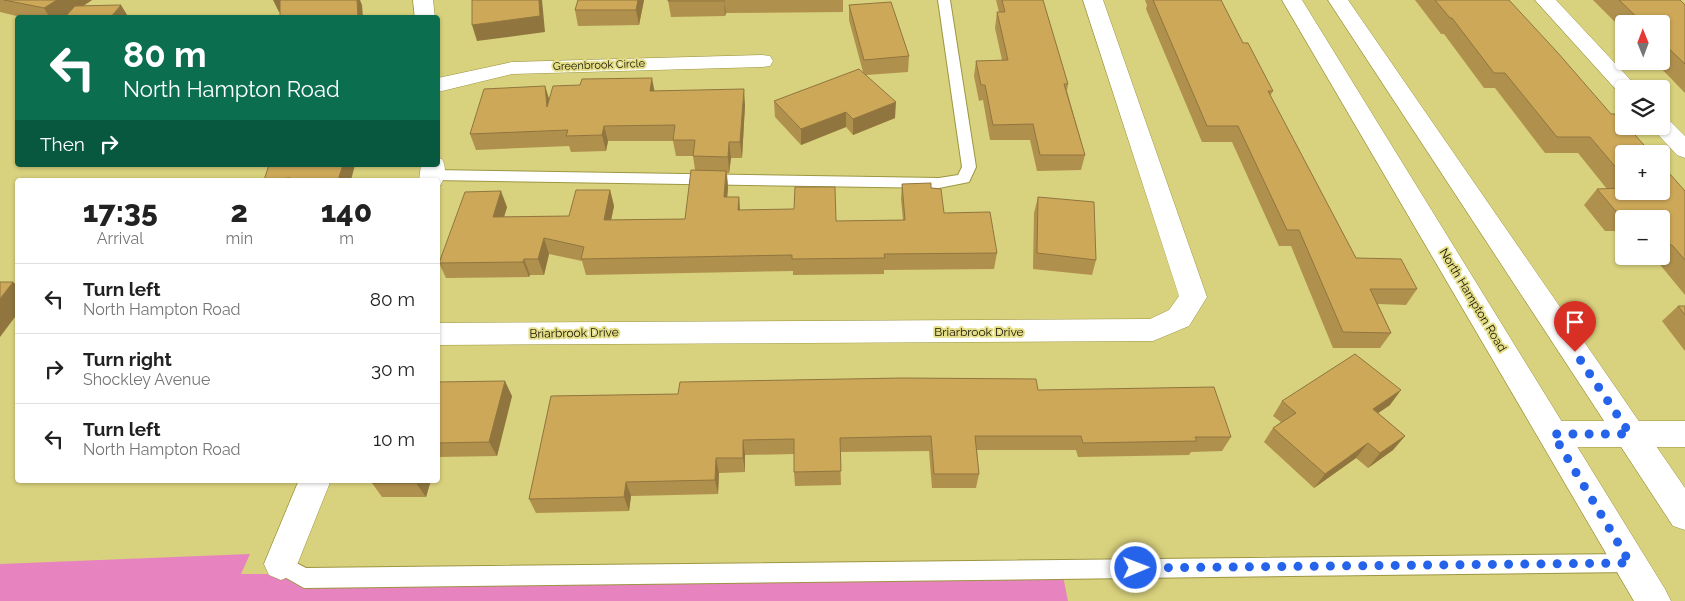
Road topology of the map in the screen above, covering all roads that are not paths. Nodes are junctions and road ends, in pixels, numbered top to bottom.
1 (944, 0) edge
2 (1093, 0) edge
3 (1292, 0) edge
4 (1338, 0) edge
5 (1545, 0) edge
6 (762, 61) dead end
7 (1620, 80) edge
8 (440, 85) edge
9 (1670, 134) edge
10 (1685, 150) edge
11 (432, 173) edge
12 (440, 334) edge
13 (1553, 434) junction
14 (1630, 434) junction
15 (1685, 434) edge
16 (314, 483) edge
17 (1685, 515) edge
18 (1630, 563) junction
19 (281, 564) joint
20 (1653, 601) edge

1 - 11 lane
2 - 12 street, Briarbrook Drive
3 - 13 street, North Hampton Road
4 - 14 street
5 - 7 street
6 - 8 street, Greenbrook Circle
9 - 10 street
13 - 14 street
13 - 18 street, North Hampton Road
14 - 15 street
14 - 17 street
16 - 19 street
18 - 19 lane
18 - 20 street, North Hampton Road

